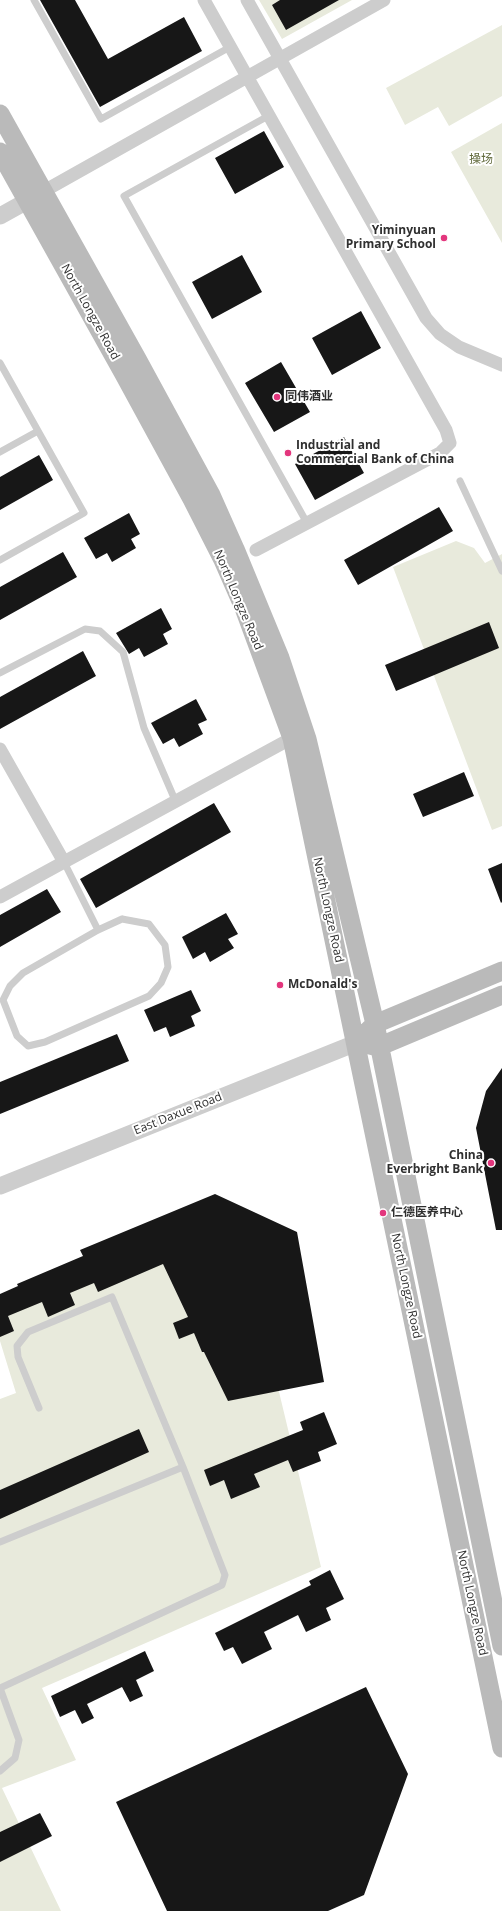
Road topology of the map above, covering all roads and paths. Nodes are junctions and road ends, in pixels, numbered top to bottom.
1 (34, 0) edge
2 (204, 0) edge
3 (247, 0) edge
4 (384, 0) edge
5 (230, 47) junction
6 (280, 58) junction
7 (249, 77) junction
8 (0, 114) edge
9 (270, 115) junction
10 (0, 152) edge
11 (35, 196) junction
12 (0, 216) edge
13 (0, 363) edge
14 (502, 365) edge
15 (38, 431) junction
16 (0, 452) edge
17 (460, 481) dead end
18 (307, 523) junction
19 (256, 550) dead end
20 (502, 552) edge
21 (495, 556) junction
22 (0, 560) edge
23 (502, 571) edge
24 (0, 673) edge
25 (300, 738) junction
26 (0, 749) edge
27 (175, 800) junction
28 (64, 862) junction
29 (0, 896) edge
30 (98, 930) junction
31 (502, 971) edge
32 (502, 995) edge
33 (375, 1024) junction
34 (356, 1043) junction
35 (378, 1047) junction
36 (1, 1183) edge
37 (39, 1408) dead end
38 (183, 1467) junction
39 (0, 1542) edge
40 (496, 1586) edge
41 (502, 1646) edge
42 (0, 1688) edge
43 (502, 1748) edge
44 (0, 1771) edge

1 - 5 lane
2 - 5 street
3 - 6 street
4 - 6 street
5 - 7 street
6 - 7 street
6 - 14 street
7 - 9 street
7 - 11 street
8 - 11 main road, North Longze Road
9 - 18 street
9 - 18 lane
10 - 11 main road, North Longze Road
11 - 12 street
11 - 25 main road, North Longze Road
13 - 15 lane
15 - 16 lane
15 - 22 lane
17 - 21 lane
18 - 19 street
20 - 21 lane
21 - 23 lane
24 - 27 lane
25 - 27 street
25 - 33 main road, North Longze Road
25 - 34 main road, North Longze Road
26 - 28 street
27 - 28 street
28 - 29 street
28 - 30 lane
30 - 30 lane
31 - 33 main road, East Daxue Road
32 - 35 main road
33 - 34 main road, East Daxue Road
33 - 35 main road, North Longze Road
34 - 35 main road
34 - 36 street, East Daxue Road
34 - 43 main road, North Longze Road
35 - 40 main road, North Longze Road
37 - 38 lane
38 - 39 lane
38 - 42 lane
40 - 41 main road, North Longze Road
42 - 44 lane

